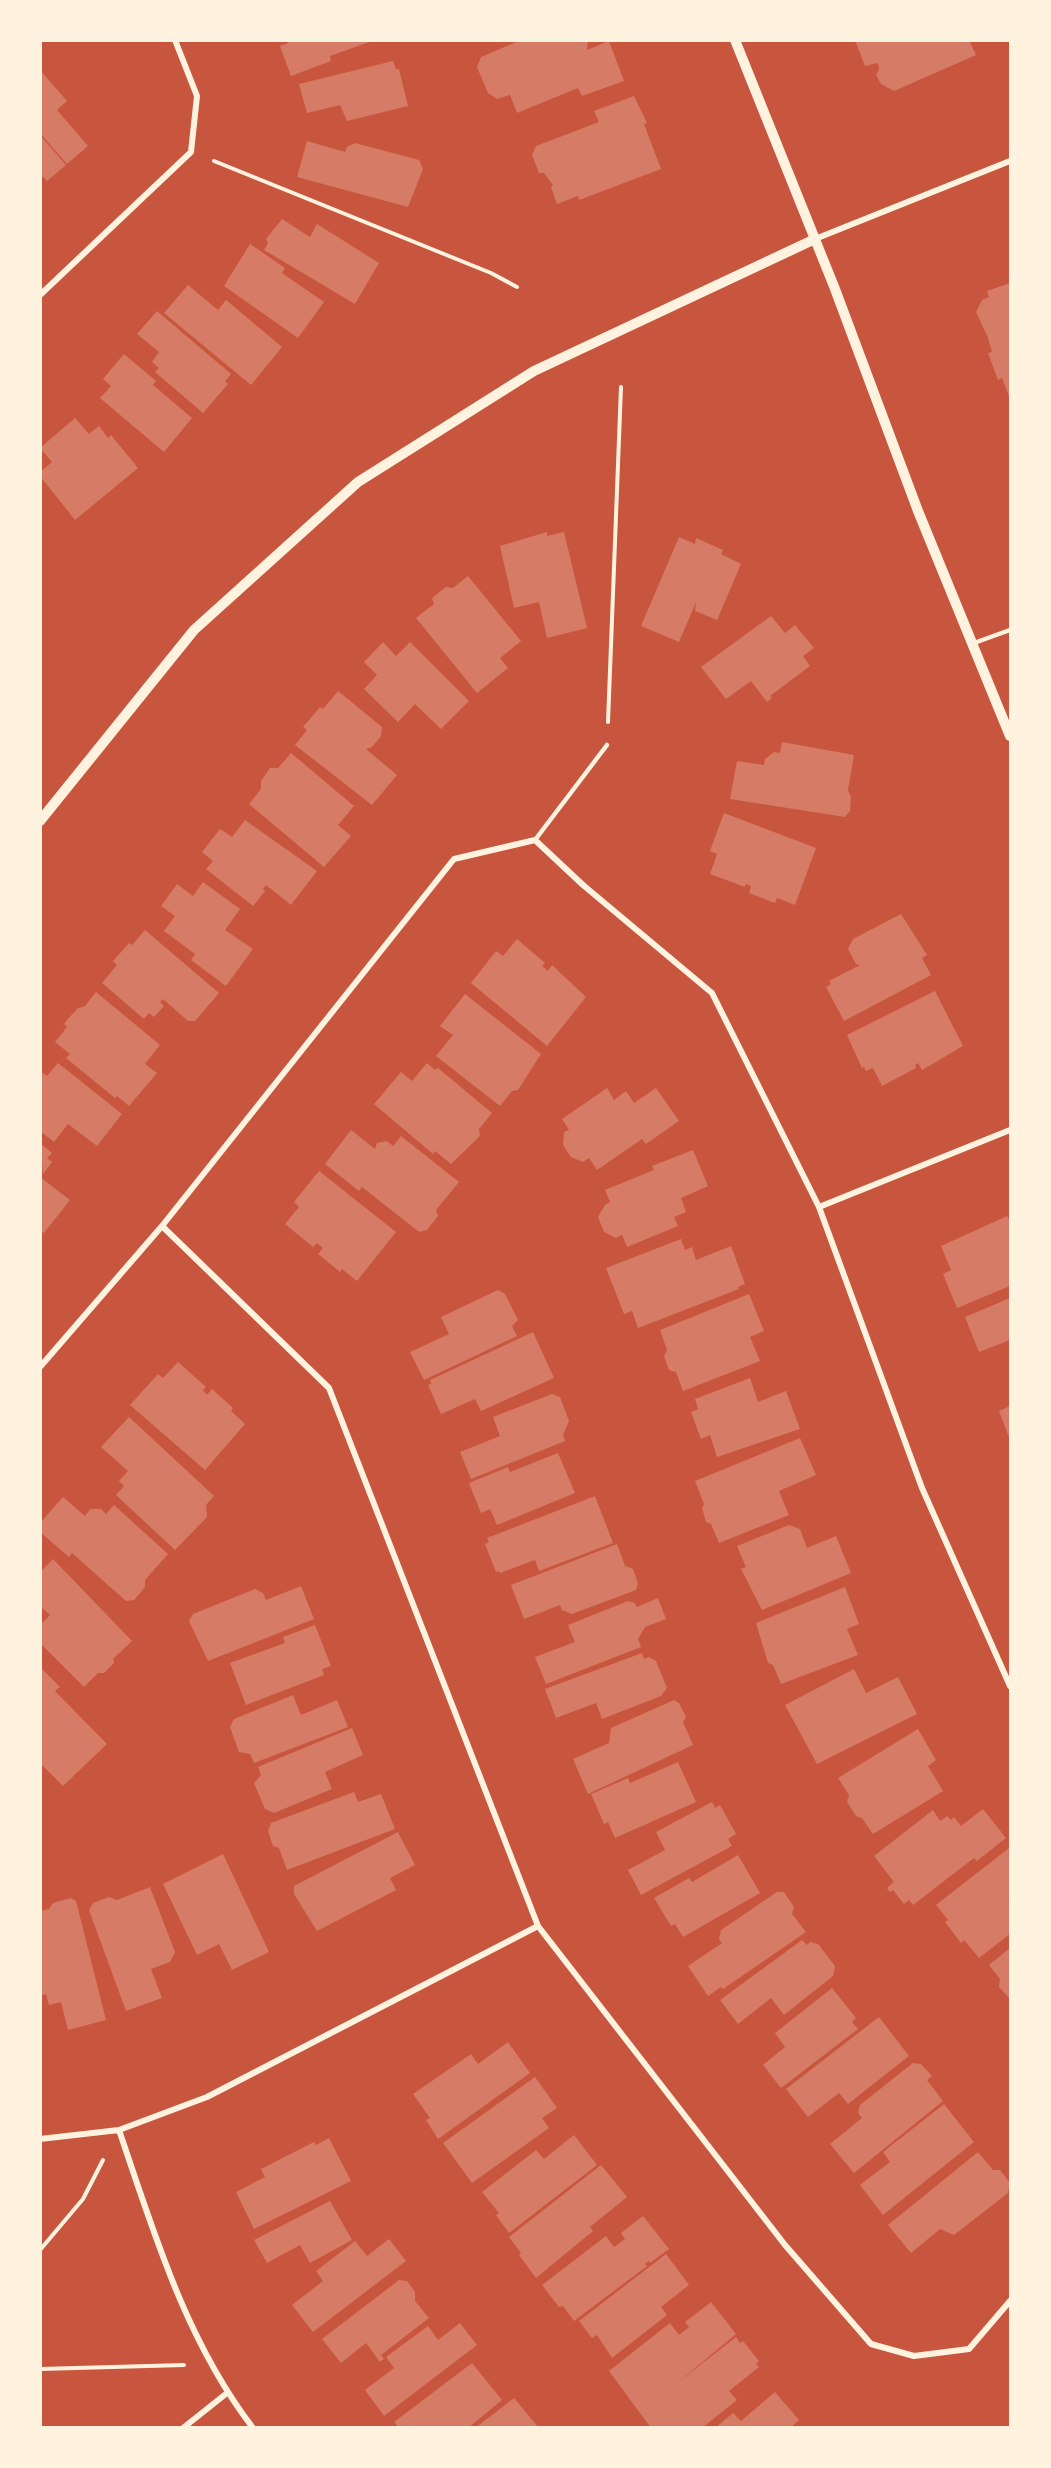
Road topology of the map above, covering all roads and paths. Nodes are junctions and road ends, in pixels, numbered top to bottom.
1 (175, 40) edge
2 (735, 40) edge
3 (191, 152) junction
4 (1011, 161) edge
5 (815, 239) junction
6 (517, 287) dead end
7 (40, 295) edge
8 (621, 387) dead end
9 (1011, 630) edge
10 (974, 643) junction
11 (1011, 736) edge
12 (607, 745) joint
13 (40, 821) edge
14 (535, 840) junction
15 (1011, 1130) edge
16 (819, 1207) junction
17 (162, 1226) junction
18 (40, 1367) edge
19 (1011, 1686) edge
20 (538, 1926) junction
21 (119, 2130) junction
22 (40, 2139) edge
23 (40, 2250) edge
24 (1011, 2301) edge
25 (210, 2364) junction
26 (40, 2369) edge
27 (227, 2393) junction
28 (183, 2427) edge
29 (254, 2427) edge

1 - 3 street
2 - 5 street
3 - 6 path
3 - 7 street
4 - 5 street
5 - 10 street
5 - 13 street
8 - 12 path
9 - 10 lane
10 - 11 street
12 - 14 lane
14 - 16 street
14 - 17 street
15 - 16 street
16 - 19 street
17 - 18 street
17 - 20 street
20 - 21 street
20 - 24 street
21 - 22 street
21 - 23 path
21 - 25 street
25 - 26 path
25 - 27 street
27 - 28 street
27 - 29 street

